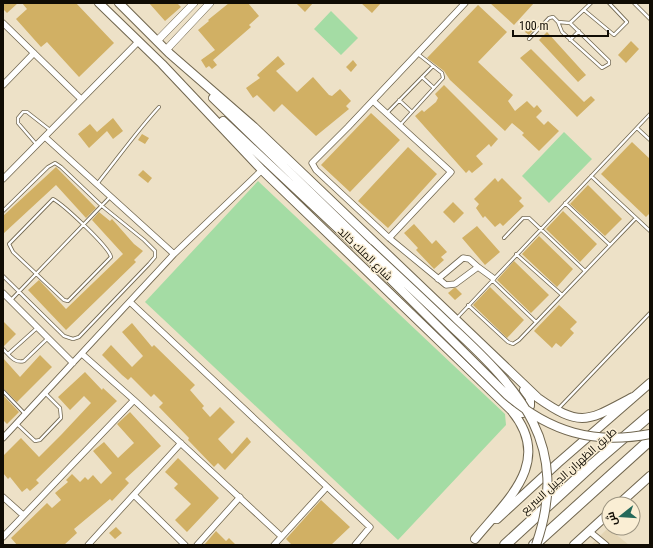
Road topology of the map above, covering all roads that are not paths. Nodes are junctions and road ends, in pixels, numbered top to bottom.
1 (99, 3) edge
2 (194, 3) edge
3 (210, 3) edge
4 (465, 3) edge
5 (591, 3) edge
6 (609, 3) edge
7 (634, 3) edge
8 (124, 5) edge
9 (584, 10) junction
10 (650, 19) edge
11 (558, 22) junction
12 (3, 23) edge
13 (570, 23) junction
14 (579, 31) junction
15 (529, 39) dead end
16 (570, 40) junction
17 (139, 41) junction
18 (157, 41) junction
19 (167, 52) junction
20 (34, 53) junction
21 (417, 53) junction
22 (162, 64) junction
23 (432, 66) junction
24 (422, 77) junction
25 (3, 85) edge
26 (434, 88) junction
27 (81, 99) junction
28 (399, 100) junction
29 (373, 101) junction
30 (159, 107) dead end
31 (412, 112) junction
32 (387, 113) junction
33 (650, 114) edge
34 (400, 125) junction
35 (637, 128) junction
36 (50, 131) junction
37 (45, 136) junction
38 (650, 140) edge
39 (37, 145) junction
40 (262, 170) junction
41 (591, 176) junction
42 (3, 179) edge
43 (97, 184) junction
44 (111, 197) junction
45 (565, 203) junction
46 (102, 206) junction
47 (3, 211) edge
48 (636, 218) junction
49 (83, 225) junction
50 (541, 229) junction
51 (650, 231) edge
52 (389, 238) junction
53 (504, 238) dead end
54 (610, 245) junction
55 (365, 250) junction
56 (174, 254) junction
57 (516, 254) junction
58 (478, 267) junction
59 (585, 271) junction
60 (36, 274) junction
61 (3, 276) edge
62 (438, 279) junction
63 (492, 279) junction
64 (19, 291) junction
65 (3, 293) edge
66 (562, 296) junction
67 (10, 300) junction
68 (130, 302) junction
69 (468, 305) junction
70 (650, 313) edge
71 (455, 319) junction
72 (536, 322) junction
73 (37, 327) junction
74 (48, 338) junction
75 (3, 349) edge
76 (8, 354) junction
77 (82, 354) junction
78 (73, 363) junction
79 (504, 365) junction
80 (650, 383) edge
81 (3, 392) edge
82 (45, 393) junction
83 (633, 397) junction
84 (134, 400) junction
85 (511, 410) junction
86 (557, 411) junction
87 (26, 414) junction
88 (650, 415) edge
89 (16, 424) junction
90 (650, 434) edge
91 (4, 435) edge
92 (650, 440) edge
93 (181, 443) junction
94 (650, 476) edge
95 (327, 487) junction
96 (134, 495) junction
97 (628, 496) edge
98 (3, 497) edge
99 (240, 497) junction
100 (23, 515) junction
101 (601, 520) edge
102 (589, 531) junction
103 (281, 536) junction
104 (3, 537) edge
105 (472, 542) edge
106 (88, 545) edge
107 (185, 545) edge
108 (197, 545) edge
109 (274, 545) edge
110 (354, 545) edge
111 (505, 545) edge
112 (535, 545) edge
113 (574, 545) edge
114 (606, 545) edge

1 - 17 main road, شارع الملك خالد
2 - 18 street
3 - 19 street
4 - 21 street
5 - 9 lane
6 - 9 lane
7 - 10 lane
8 - 18 main road, شارع الملك خالد
9 - 13 lane
11 - 13 lane
11 - 15 lane
11 - 16 lane
12 - 20 street
13 - 14 lane
14 - 16 lane
14 - 16 lane
17 - 22 main road, شارع الملك خالد
17 - 27 street
18 - 19 main road, شارع الملك خالد
19 - 55 main road
19 - 71 main road, شارع الملك خالد
20 - 25 street
20 - 27 street
21 - 23 lane
21 - 29 street
22 - 40 main road, شارع الملك خالد
22 - 55 main road
23 - 24 lane
23 - 26 lane
24 - 26 lane
24 - 28 lane
26 - 31 lane
27 - 36 street
28 - 31 lane
28 - 32 lane
29 - 32 street
29 - 52 street
30 - 43 lane
31 - 34 lane
32 - 34 street
33 - 35 lane
34 - 52 street
35 - 38 lane
35 - 41 lane
36 - 37 street
36 - 39 lane
37 - 39 street
37 - 43 street
39 - 42 street
40 - 56 street
40 - 85 main road, شارع الملك خالد
41 - 45 lane
41 - 48 lane
43 - 44 street
44 - 46 lane
44 - 56 street
45 - 50 lane
45 - 54 lane
46 - 47 lane
46 - 49 lane
46 - 64 lane
48 - 51 lane
48 - 54 lane
49 - 60 lane
49 - 60 lane
49 - 60 lane
50 - 53 lane
50 - 57 lane
50 - 59 lane
52 - 62 street
54 - 59 lane
55 - 90 main road, bridge
55 - 112 main road, bridge
56 - 68 street
57 - 63 lane
57 - 66 lane
58 - 62 street
58 - 62 street
58 - 63 street
59 - 66 lane
60 - 64 lane
61 - 64 lane
63 - 69 lane
63 - 72 lane
64 - 67 lane
65 - 67 street
66 - 72 lane
67 - 73 street
68 - 77 street
68 - 95 street
69 - 71 lane
69 - 72 lane
70 - 86 lane
71 - 79 main road, شارع الملك خالد
73 - 74 street
73 - 76 lane
74 - 76 lane
74 - 78 street
75 - 76 lane
77 - 78 street
77 - 84 street
78 - 82 street
79 - 85 main road
79 - 86 main road, شارع الملك خالد
80 - 83 main road
81 - 87 lane
82 - 87 street
82 - 89 lane
83 - 86 main road, شارع الملك خالد
83 - 105 main road
84 - 93 street
84 - 100 street
85 - 105 main road, شارع الملك خالد
87 - 89 street
88 - 111 highway, طريق الظهران الجبيل السريع
89 - 91 street
92 - 112 highway
93 - 96 street
93 - 99 street
94 - 97 main road
95 - 103 street
95 - 110 street
96 - 106 street
96 - 107 street
98 - 100 street
99 - 103 street
99 - 108 street
100 - 104 street
101 - 102 main road
102 - 113 main road
102 - 114 street
103 - 109 street

